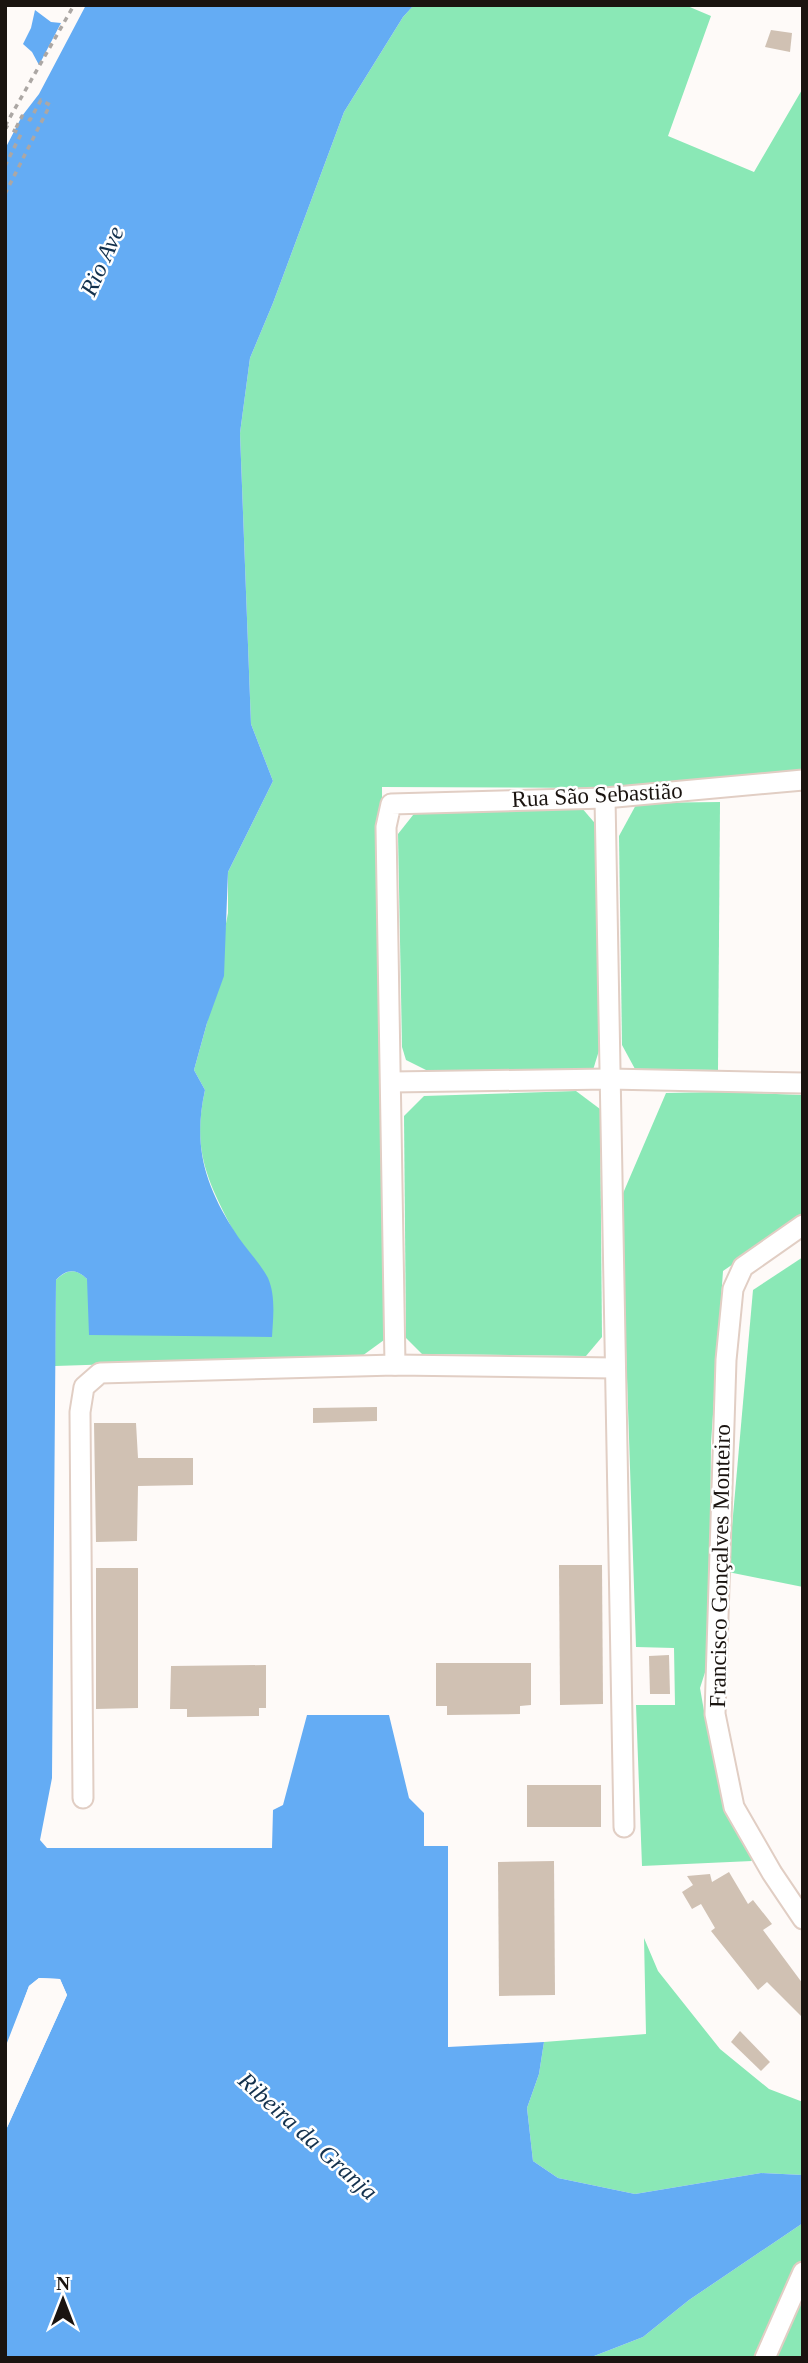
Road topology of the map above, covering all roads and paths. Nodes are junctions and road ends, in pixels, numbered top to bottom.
1 (74, 5) edge
2 (5, 126) edge
3 (15, 130) junction
4 (5, 166) edge
5 (5, 194) edge
6 (803, 780) edge
7 (605, 798) junction
8 (609, 1079) junction
9 (392, 1082) junction
10 (803, 1083) edge
11 (803, 1226) edge
12 (395, 1365) junction
13 (614, 1368) junction
14 (83, 1798) dead end
15 (624, 1827) dead end
16 (803, 1919) edge
17 (803, 2272) edge
18 (765, 2358) edge

1 - 2 path
2 - 3 path
3 - 4 path
3 - 5 path
6 - 7 street, Rua São Sebastião
7 - 8 street
7 - 9 street, Rua São Sebastião
8 - 9 street
8 - 10 street
8 - 13 street
9 - 12 street
11 - 16 street, Francisco Gonçalves Monteiro
12 - 13 street
12 - 14 street
13 - 15 street
17 - 18 street

